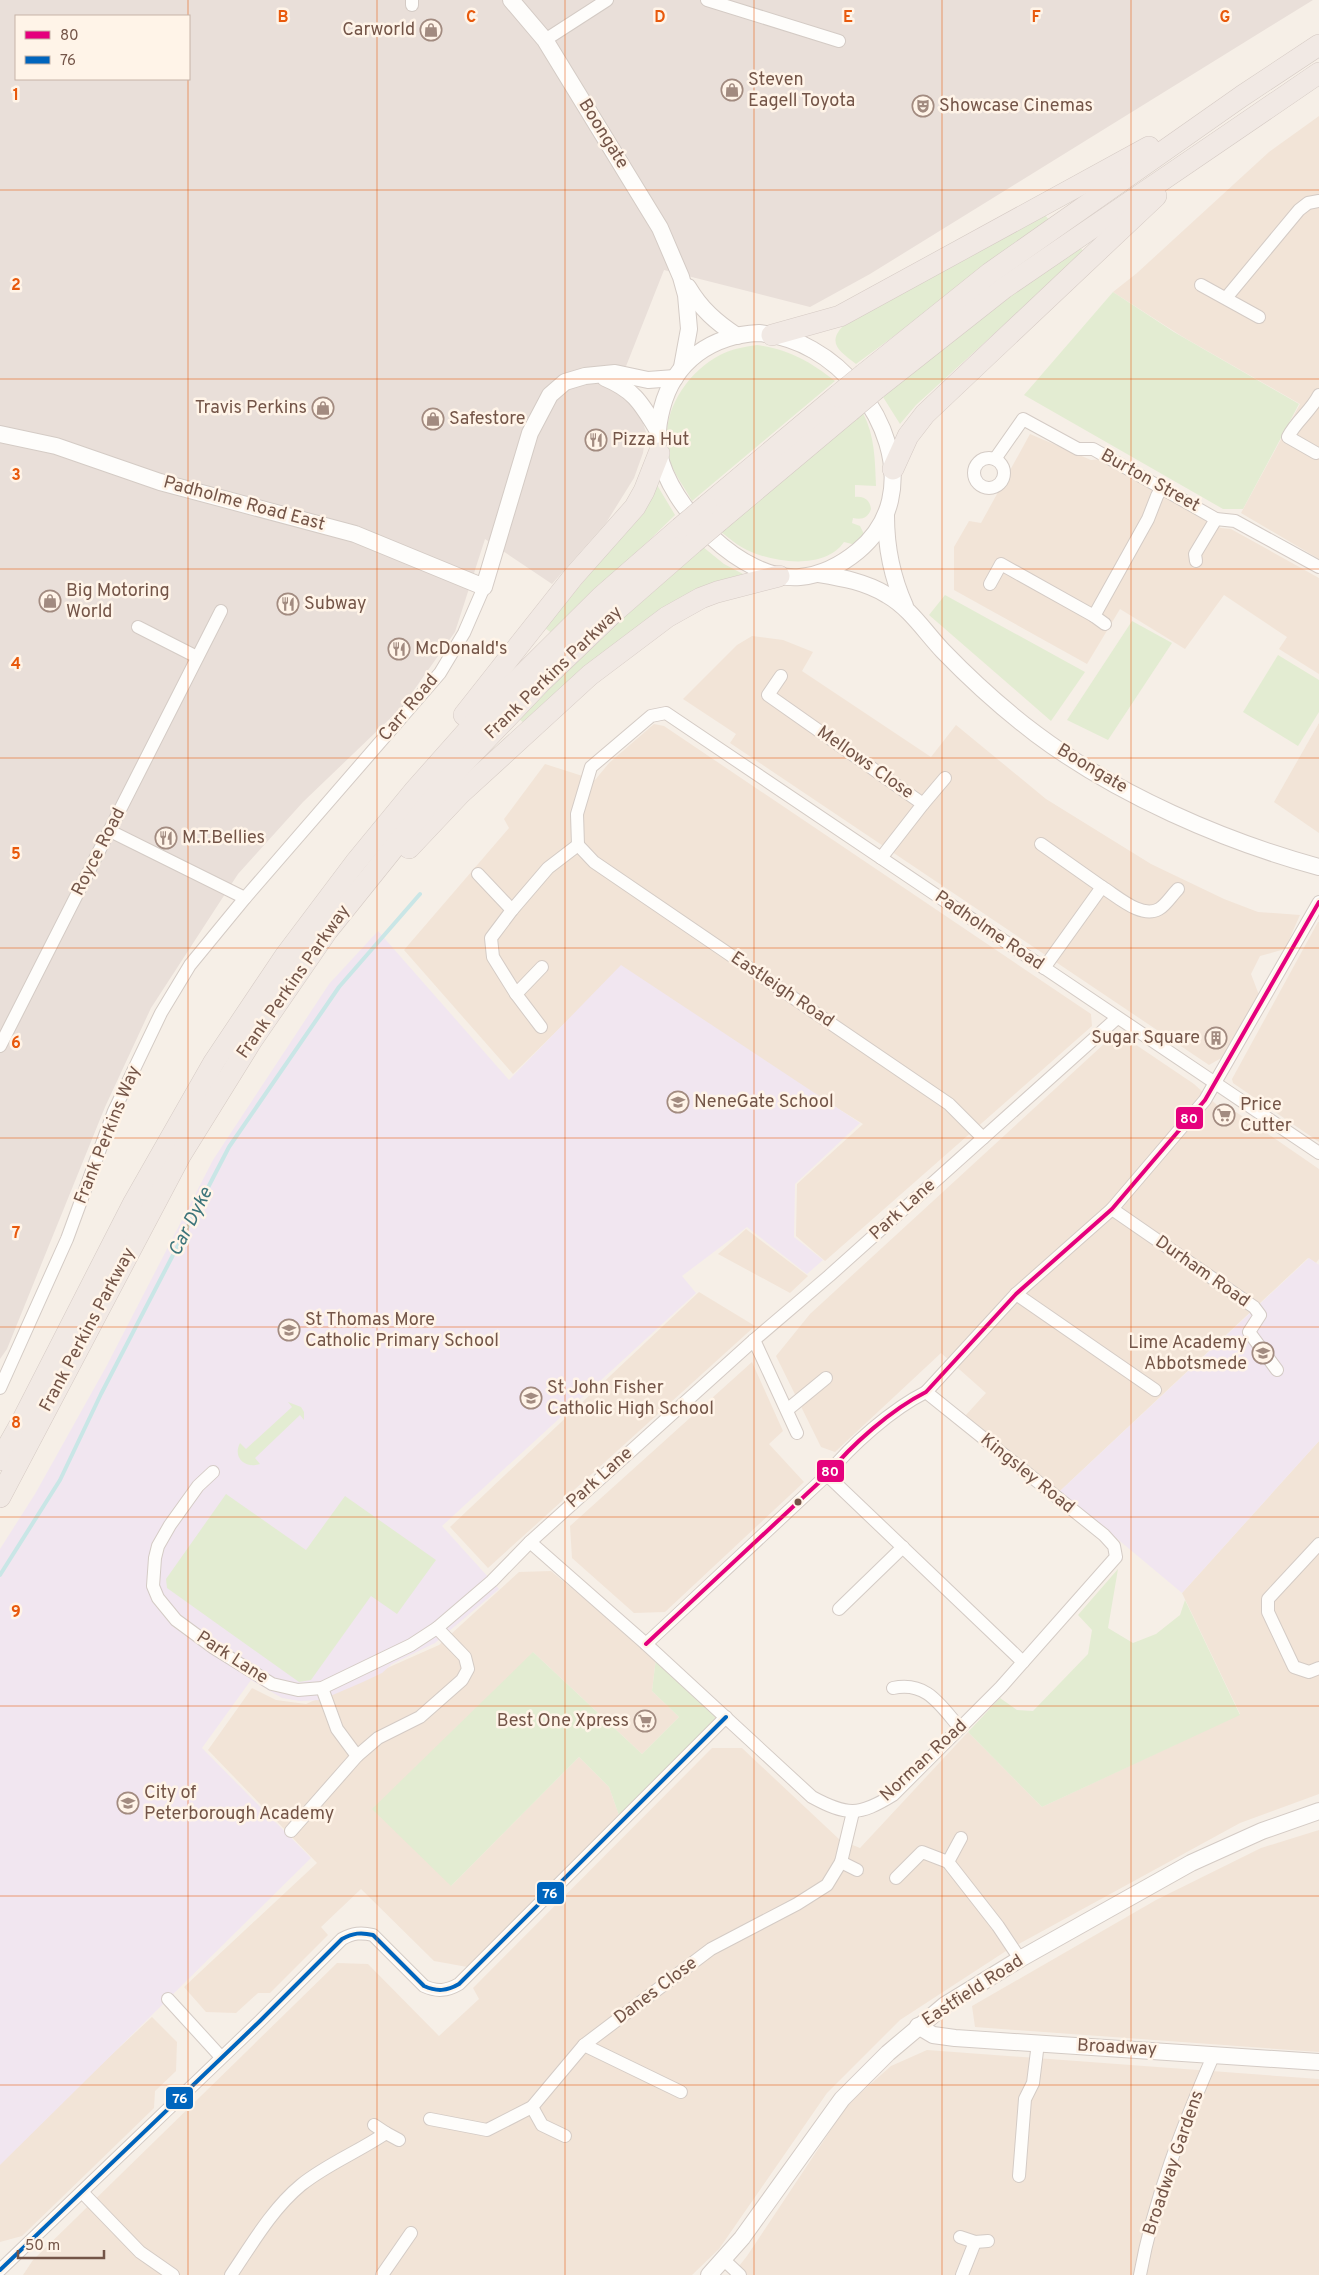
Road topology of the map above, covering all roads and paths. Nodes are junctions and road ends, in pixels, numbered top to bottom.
1 (511, 0) edge
2 (607, 0) edge
3 (707, 0) edge
4 (545, 40) junction
5 (839, 42) dead end
6 (1319, 45) edge
7 (1319, 73) edge
8 (1242, 96) junction
9 (1206, 150) junction
10 (1319, 201) edge
11 (681, 277) junction
12 (1201, 285) dead end
13 (1226, 298) junction
14 (1259, 316) dead end
15 (772, 335) junction
16 (737, 336) junction
17 (678, 372) junction
18 (598, 375) junction
19 (870, 382) junction
20 (1319, 395) edge
21 (657, 429) junction
22 (0, 434) edge
23 (659, 453) junction
24 (1316, 453) dead end
25 (995, 459) dead end
26 (893, 469) junction
27 (1162, 488) junction
28 (886, 516) junction
29 (1216, 519) junction
30 (1196, 562) dead end
31 (1319, 567) edge
32 (819, 574) junction
33 (779, 576) junction
34 (990, 584) dead end
35 (484, 588) junction
36 (905, 608) junction
37 (221, 611) dead end
38 (1094, 616) junction
39 (1105, 624) dead end
40 (138, 627) dead end
41 (197, 657) junction
42 (781, 676) dead end
43 (496, 703) junction
44 (480, 721) junction
45 (945, 778) dead end
46 (923, 804) junction
47 (110, 831) junction
48 (578, 844) junction
49 (1041, 844) dead end
50 (881, 858) junction
51 (1312, 865) edge
52 (478, 874) dead end
53 (1102, 887) junction
54 (1178, 889) dead end
55 (246, 898) junction
56 (1319, 902) edge
57 (512, 910) junction
58 (542, 967) dead end
59 (1044, 968) junction
60 (516, 994) junction
61 (1117, 1018) junction
62 (541, 1026) dead end
63 (252, 1040) junction
64 (0, 1046) edge
65 (1216, 1084) junction
66 (983, 1138) junction
67 (1319, 1152) edge
68 (1112, 1209) junction
69 (1016, 1294) junction
70 (754, 1340) junction
71 (1278, 1370) dead end
72 (826, 1378) dead end
73 (0, 1388) edge
74 (1155, 1390) dead end
75 (926, 1392) junction
76 (787, 1410) junction
77 (797, 1433) dead end
78 (0, 1460) edge
79 (213, 1472) dead end
80 (827, 1475) junction
81 (0, 1497) edge
82 (530, 1542) junction
83 (1319, 1544) edge
84 (903, 1547) junction
85 (1112, 1562) joint
86 (839, 1609) dead end
87 (437, 1628) junction
88 (646, 1644) junction
89 (1022, 1662) junction
90 (1319, 1668) edge
91 (322, 1688) junction
92 (893, 1688) dead end
93 (726, 1717) junction
94 (960, 1728) junction
95 (357, 1756) junction
96 (1319, 1811) edge
97 (853, 1812) junction
98 (291, 1831) dead end
99 (961, 1838) dead end
100 (841, 1862) junction
101 (948, 1862) junction
102 (858, 1869) dead end
103 (896, 1878) dead end
104 (1020, 1959) junction
105 (168, 1999) dead end
106 (918, 2026) junction
107 (1038, 2043) junction
108 (584, 2045) junction
109 (1214, 2054) junction
110 (221, 2057) junction
111 (1319, 2062) edge
112 (682, 2092) dead end
113 (532, 2107) junction
114 (430, 2119) dead end
115 (374, 2125) dead end
116 (386, 2133) junction
117 (565, 2136) dead end
118 (398, 2140) dead end
119 (1019, 2176) dead end
120 (82, 2192) junction
121 (411, 2233) dead end
122 (960, 2237) dead end
123 (723, 2259) junction
124 (0, 2270) edge
125 (173, 2275) edge
126 (231, 2275) edge
127 (382, 2275) edge
128 (709, 2275) edge
129 (740, 2275) edge
130 (962, 2275) edge
131 (1140, 2275) edge

1 - 4 street, Boongate
2 - 4 street
3 - 5 street
4 - 11 street, Boongate
6 - 8 highway
7 - 9 highway
8 - 15 highway
8 - 19 highway
9 - 19 highway
9 - 26 highway
10 - 13 street
11 - 16 street, Boongate
11 - 17 street, Boongate
12 - 13 street
13 - 14 street
15 - 16 street
15 - 26 street
16 - 17 street
17 - 18 street, Carr Road
17 - 21 street
18 - 21 street
18 - 35 street, Carr Road
19 - 43 highway, Frank Perkins Parkway, bridge
20 - 24 street
21 - 23 street
22 - 35 street, Padholme Road East
23 - 33 street
23 - 43 highway
25 - 27 street, Burton Street
26 - 28 street
27 - 29 street, Burton Street
27 - 38 street
28 - 32 street
28 - 36 street, Boongate
29 - 30 street
29 - 31 street, Burton Street
32 - 33 street
32 - 36 street, Boongate
33 - 63 highway
34 - 38 street
35 - 55 street, Carr Road
36 - 51 street, Boongate
37 - 41 street, Royce Road
38 - 39 street
40 - 41 street
41 - 47 street, Royce Road
42 - 46 street, Mellows Close
43 - 44 highway, Frank Perkins Parkway
43 - 44 highway
44 - 63 highway, Frank Perkins Parkway
44 - 78 highway, Frank Perkins Parkway
45 - 46 street
46 - 50 street, Mellows Close
47 - 55 street
47 - 64 street, Royce Road
48 - 50 street, Padholme Road
48 - 57 street
48 - 66 street, Eastleigh Road
49 - 53 street
50 - 59 street, Padholme Road
52 - 57 street
53 - 54 street
53 - 59 street
55 - 73 street, Frank Perkins Way
56 - 65 street
57 - 60 street
58 - 60 street
59 - 61 street, Padholme Road
60 - 62 street
61 - 65 street, Padholme Road
61 - 66 street, Park Lane
63 - 81 highway, Frank Perkins Parkway
65 - 67 street, Padholme Road
65 - 68 street
66 - 70 street, Park Lane
68 - 69 street
68 - 71 street, Durham Road
69 - 74 street
69 - 75 street
70 - 76 street
70 - 82 street, Park Lane
72 - 76 street
75 - 80 street
75 - 85 street, Kingsley Road
76 - 77 street
79 - 91 street, Park Lane
80 - 84 street
80 - 88 street
82 - 87 street, Park Lane
82 - 88 street, Norman Road
83 - 90 street
84 - 86 street
84 - 89 street
85 - 89 street, Norman Road
87 - 91 street, Park Lane
87 - 95 street
88 - 93 street, Norman Road
89 - 94 street, Norman Road
91 - 95 street
92 - 94 street
93 - 97 street, Norman Road
93 - 110 street
94 - 97 street, Norman Road
95 - 98 street
96 - 104 street, Eastfield Road
97 - 100 street, Danes Close
99 - 101 street
100 - 102 street
100 - 108 street, Danes Close
101 - 103 street
101 - 104 street
104 - 106 street, Eastfield Road
105 - 110 street
106 - 107 street, Broadway
106 - 123 street, Eastfield Road
107 - 109 street, Broadway
107 - 119 street
108 - 112 street
108 - 113 street, Danes Close
109 - 111 street, Broadway
109 - 131 street, Broadway Gardens
110 - 120 street
113 - 114 street, Danes Close
113 - 117 street
115 - 116 street
116 - 118 street
116 - 126 street
120 - 124 street
120 - 125 street
121 - 127 street
122 - 130 street
123 - 128 street, Eastfield Road
123 - 129 street

